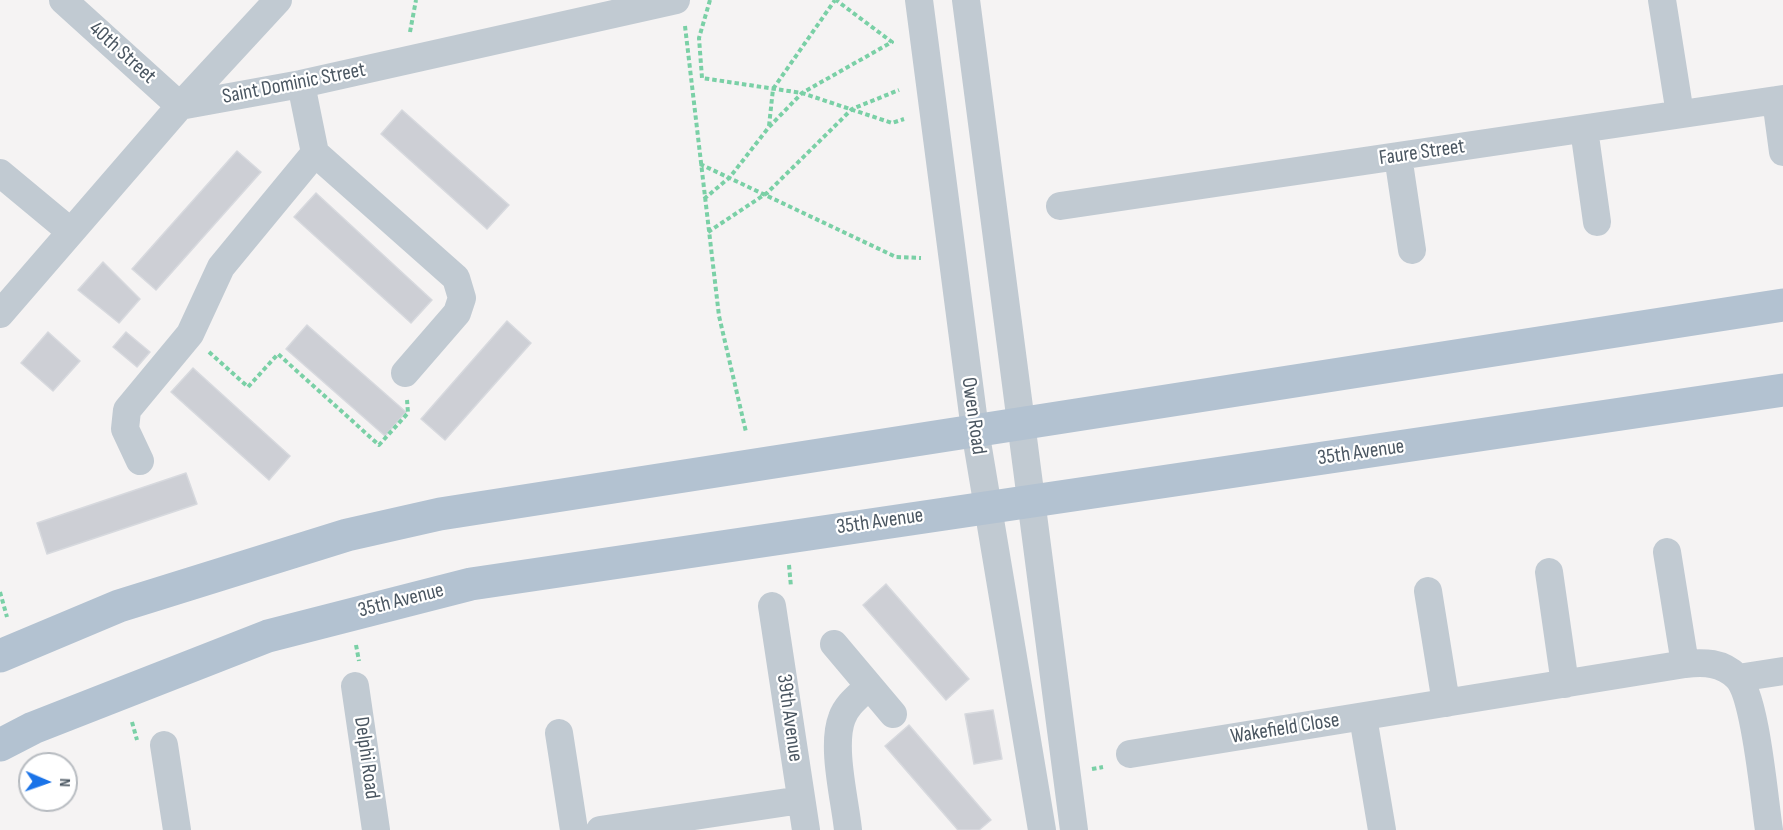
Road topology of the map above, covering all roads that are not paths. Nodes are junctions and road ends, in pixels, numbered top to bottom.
1 (63, 0) edge
2 (278, 0) edge
3 (919, 0) edge
4 (966, 0) edge
5 (1662, 0) edge
6 (680, 11) edge
7 (301, 84) junction
8 (1779, 100) edge
9 (180, 106) junction
10 (1680, 114) junction
11 (1584, 129) junction
12 (1783, 152) edge
13 (315, 153) junction
14 (1398, 156) junction
15 (0, 173) edge
16 (1060, 206) dead end
17 (1597, 222) dead end
18 (71, 232) junction
19 (1412, 250) dead end
20 (1783, 305) edge
21 (0, 314) edge
22 (405, 373) dead end
23 (1783, 390) edge
24 (1021, 424) junction
25 (975, 430) junction
26 (140, 461) dead end
27 (1032, 500) junction
28 (987, 506) junction
29 (1667, 552) dead end
30 (1549, 572) dead end
31 (1428, 591) dead end
32 (772, 606) dead end
33 (834, 644) dead end
34 (0, 656) edge
35 (1685, 664) junction
36 (1783, 671) edge
37 (1738, 678) junction
38 (1565, 684) junction
39 (355, 686) dead end
40 (869, 686) junction
41 (1446, 703) junction
42 (893, 714) dead end
43 (1363, 717) junction
44 (560, 733) dead end
45 (150, 743) road end
46 (0, 745) edge
47 (1130, 754) dead end
48 (801, 800) junction
49 (177, 830) edge
50 (376, 830) edge
51 (574, 830) edge
52 (600, 830) edge
53 (806, 830) edge
54 (848, 830) edge
55 (1042, 830) edge
56 (1074, 830) edge
57 (1382, 830) edge
58 (1769, 830) edge

1 - 9 street, 40th Street
2 - 9 street
3 - 25 street, Owen Road
4 - 24 street
5 - 10 street
6 - 7 street, Saint Dominic Street
7 - 9 street, Saint Dominic Street
7 - 13 street
8 - 10 street, Faure Street
8 - 12 street
9 - 18 street
10 - 11 street, Faure Street
11 - 14 street, Faure Street
11 - 17 street
13 - 22 street
13 - 26 street
14 - 16 street, Faure Street
14 - 19 street
15 - 18 street
18 - 21 street
20 - 24 main road
23 - 27 main road, 35th Avenue
24 - 25 main road
24 - 27 street
25 - 28 street, Owen Road
25 - 34 main road
27 - 28 main road, 35th Avenue
27 - 56 street
28 - 46 main road, 35th Avenue
28 - 55 street, Owen Road
29 - 35 street
30 - 38 street
31 - 41 street
32 - 48 street, 39th Avenue
33 - 40 street
35 - 37 street
35 - 38 street
36 - 37 street
37 - 58 street
38 - 41 street
39 - 50 street, Delphi Road
40 - 42 street
40 - 54 street
41 - 43 street
43 - 47 street, Wakefield Close
43 - 57 street, Wakefield Close
44 - 51 street
45 - 49 street
48 - 52 street
48 - 53 street, 39th Avenue

